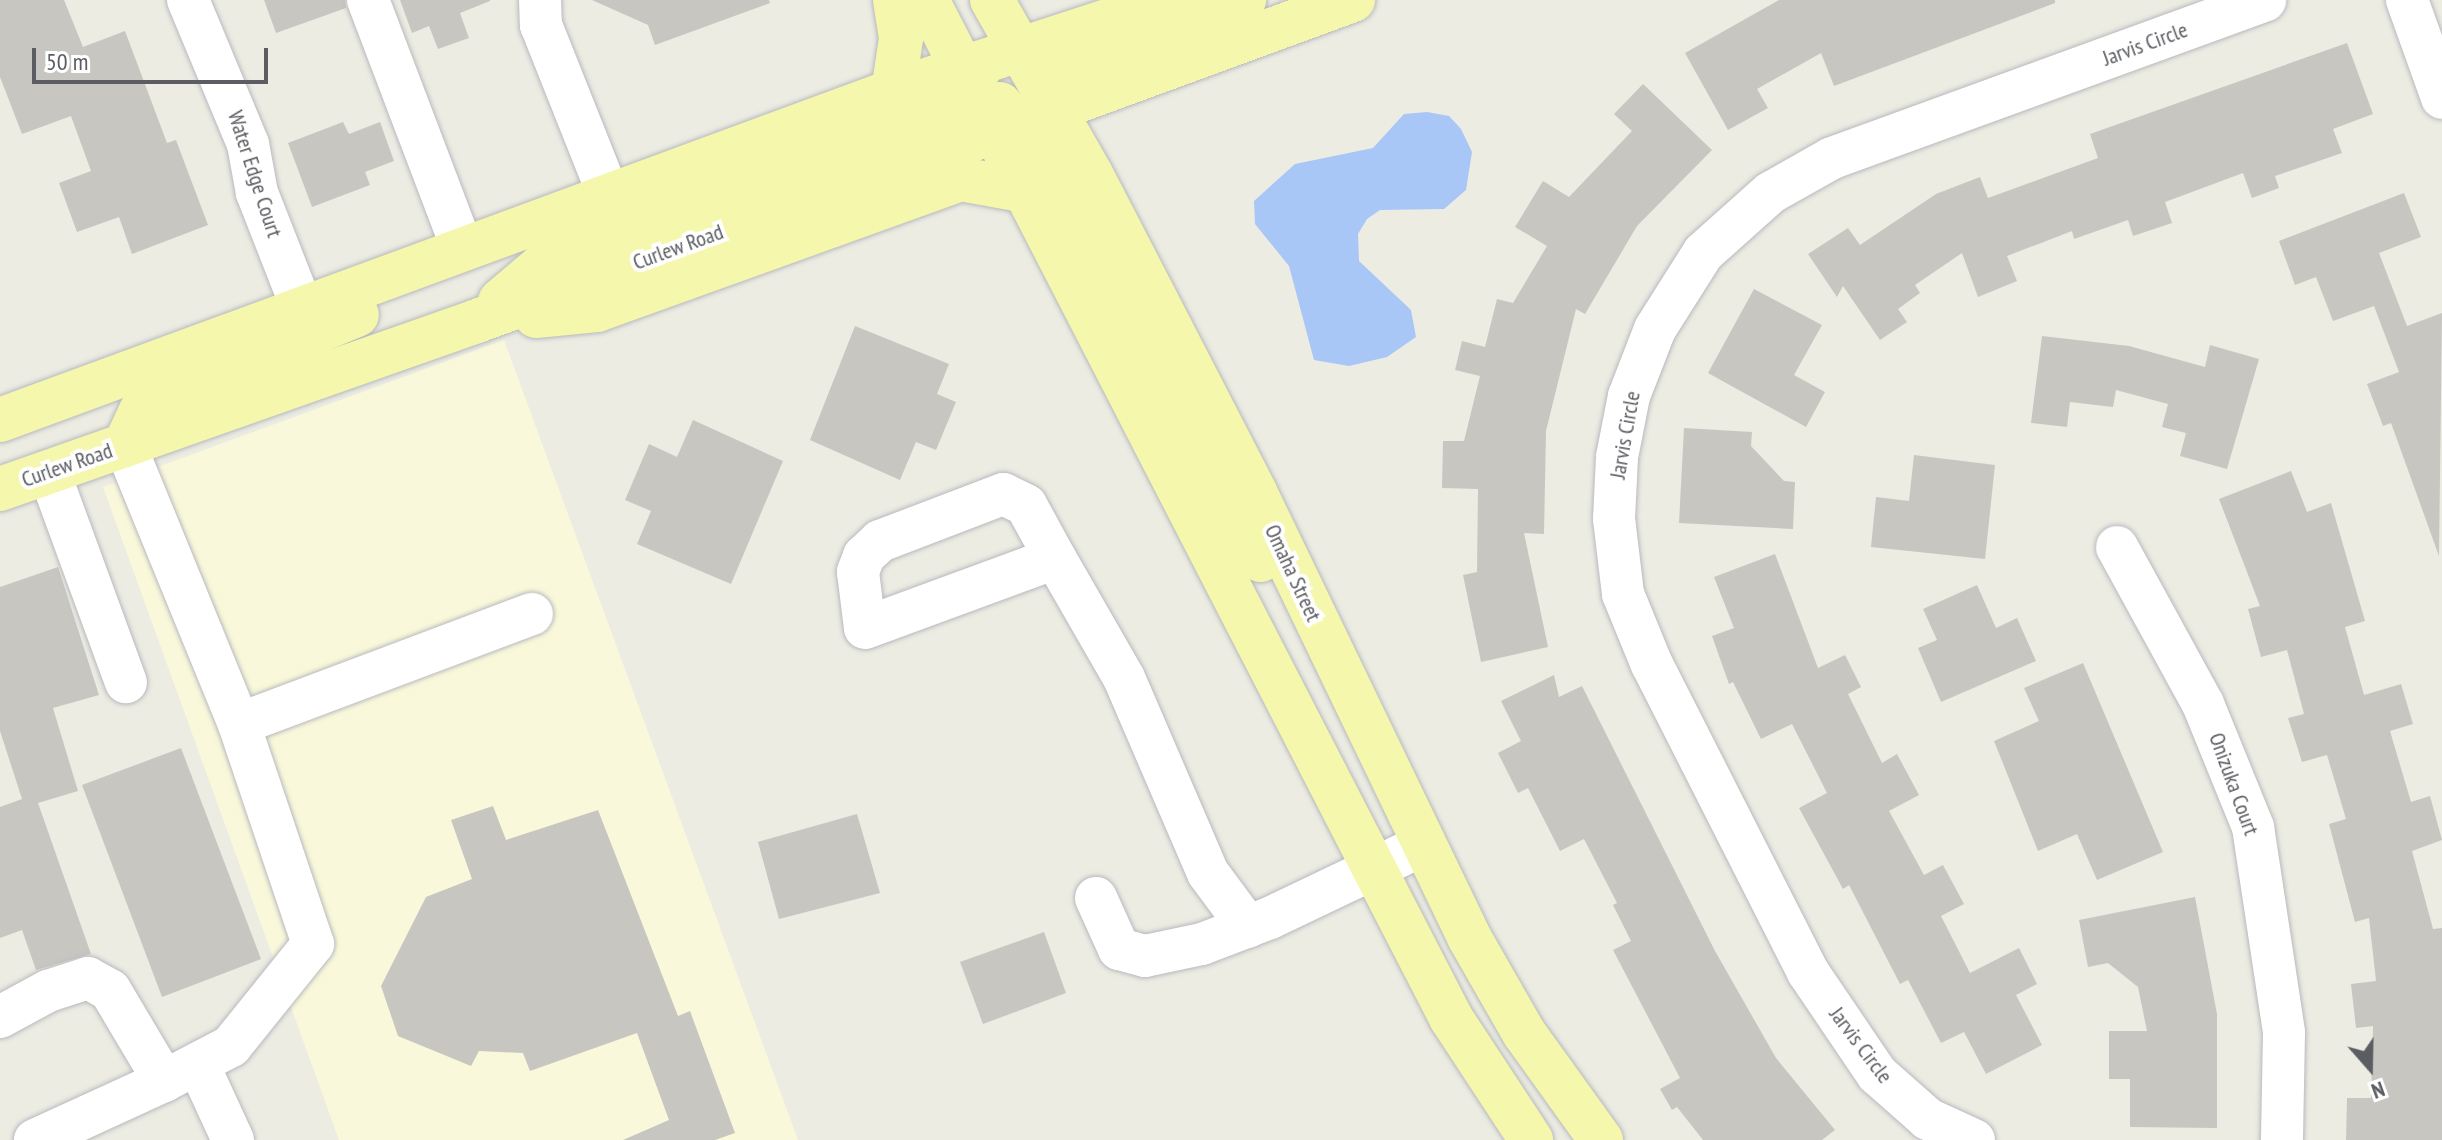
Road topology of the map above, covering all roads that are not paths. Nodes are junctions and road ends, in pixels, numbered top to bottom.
1 (188, 0) edge
2 (368, 0) edge
3 (540, 0) edge
4 (895, 0) edge
5 (927, 0) edge
6 (951, 0) edge
7 (984, 0) edge
8 (992, 0) edge
9 (1172, 0) edge
10 (1244, 0) edge
11 (1353, 0) edge
12 (2265, 0) edge
13 (2407, 0) edge
14 (1013, 90) junction
15 (893, 91) junction
16 (2442, 98) edge
17 (1022, 190) junction
18 (608, 193) junction
19 (462, 247) junction
20 (402, 268) junction
21 (301, 305) junction
22 (477, 321) junction
23 (0, 420) edge
24 (125, 445) junction
25 (49, 472) junction
26 (0, 489) edge
27 (2117, 547) dead end
28 (1055, 558) dead end
29 (532, 614) dead end
30 (126, 682) dead end
31 (239, 724) junction
32 (1421, 846) junction
33 (1374, 868) junction
34 (1096, 898) dead end
35 (1248, 927) junction
36 (0, 1017) edge
37 (181, 1072) junction
38 (35, 1140) edge
39 (233, 1140) edge
40 (1531, 1140) edge
41 (1601, 1140) edge
42 (1974, 1140) edge
43 (2282, 1140) edge

1 - 21 street, Water Edge Court
2 - 19 street
3 - 18 street
4 - 15 main road
5 - 14 main road, Omaha Street
6 - 14 main road
7 - 14 main road
8 - 14 main road, Omaha Street
9 - 14 main road, Curlew Road
10 - 14 main road
11 - 14 main road, Curlew Road
12 - 42 street, Jarvis Circle
13 - 16 street
14 - 15 main road, Curlew Road
14 - 17 main road, Omaha Street
14 - 22 main road, Curlew Road
14 - 32 main road, Omaha Street
15 - 18 main road, Curlew Road
17 - 22 main road
17 - 33 main road, Omaha Street
18 - 19 main road, Curlew Road
19 - 20 main road, Curlew Road
20 - 21 main road, Curlew Road
20 - 24 main road
21 - 23 main road, Curlew Road
22 - 24 main road, Curlew Road
24 - 25 main road, Curlew Road
24 - 31 street
25 - 26 main road, Curlew Road
25 - 30 street
27 - 43 street, Onizuka Court
28 - 35 street
29 - 31 street
31 - 37 street
32 - 33 street
32 - 41 main road, Omaha Street
33 - 35 street
33 - 40 main road, Omaha Street
34 - 35 street
36 - 37 street
37 - 38 street
37 - 39 street

